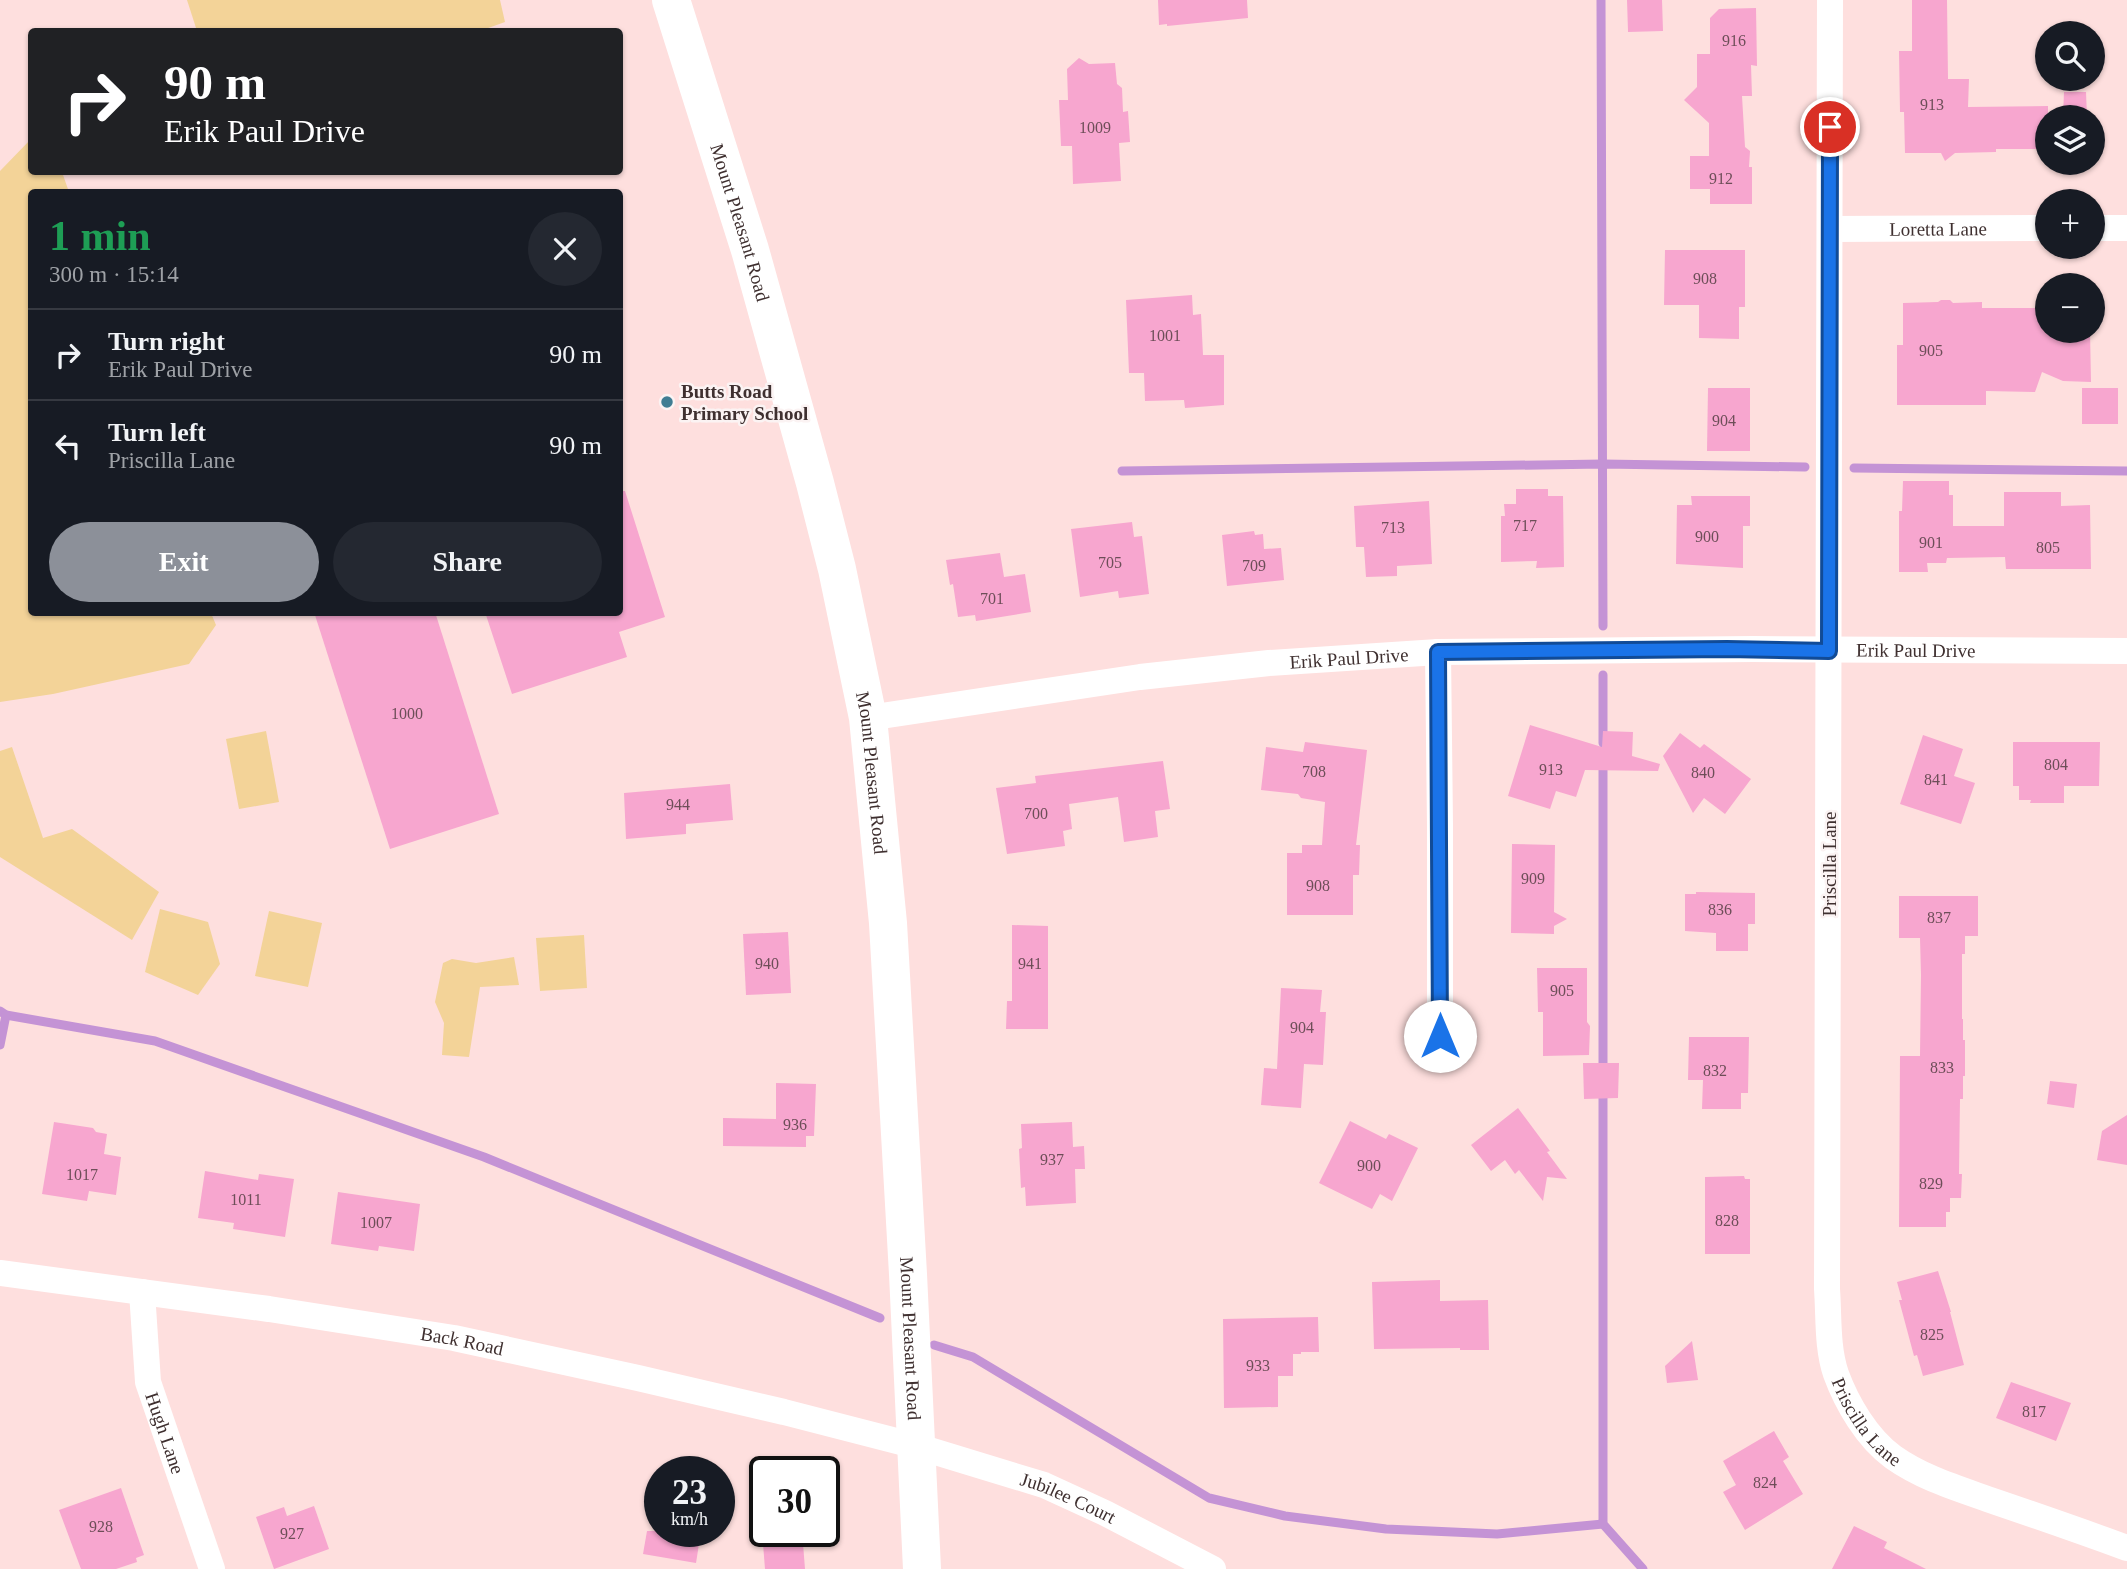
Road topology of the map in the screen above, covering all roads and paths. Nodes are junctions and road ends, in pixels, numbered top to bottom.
1 (671, 0) edge
2 (1830, 0) edge
3 (2035, 228) edge
4 (2105, 228) edge
5 (2127, 228) edge
6 (1830, 229) junction
7 (1829, 651) junction
8 (2127, 651) edge
9 (1438, 652) junction
10 (868, 718) junction
11 (1440, 1036) dead end
12 (0, 1273) edge
13 (142, 1293) junction
14 (916, 1446) junction
15 (2127, 1548) edge
16 (212, 1569) edge
17 (922, 1569) edge
18 (1213, 1569) edge

1 - 10 highway, Mount Pleasant Road
2 - 6 street, Priscilla Lane
3 - 6 street, Loretta Lane
4 - 5 street
6 - 7 street, Priscilla Lane
7 - 8 street, Erik Paul Drive
7 - 9 street, Erik Paul Drive
7 - 15 street, Priscilla Lane
9 - 10 street, Erik Paul Drive
9 - 11 street
10 - 14 highway, Mount Pleasant Road
12 - 13 street, Back Road
13 - 14 street, Back Road
13 - 16 street, Hugh Lane
14 - 17 highway, Mount Pleasant Road
14 - 18 street, Jubilee Court

